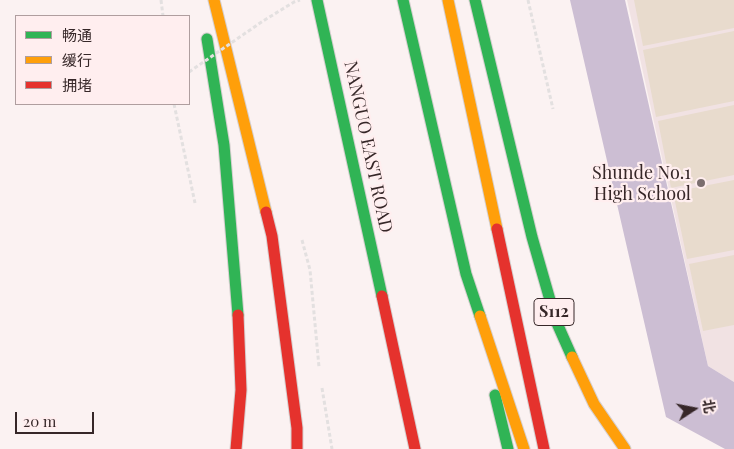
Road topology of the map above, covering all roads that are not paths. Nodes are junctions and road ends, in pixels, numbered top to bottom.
1 (214, 0) edge
2 (318, 0) edge
3 (403, 0) edge
4 (448, 0) edge
5 (476, 0) edge
6 (206, 29) dead end
7 (466, 274) junction
8 (236, 449) edge
9 (296, 449) edge
10 (415, 449) edge
11 (508, 449) edge
12 (524, 449) edge
13 (544, 449) edge
14 (625, 449) edge

1 - 9 main road
2 - 10 main road, NANGUO EAST ROAD
3 - 7 main road
4 - 13 main road
5 - 14 main road, S112
6 - 8 main road
7 - 11 main road
7 - 12 main road

